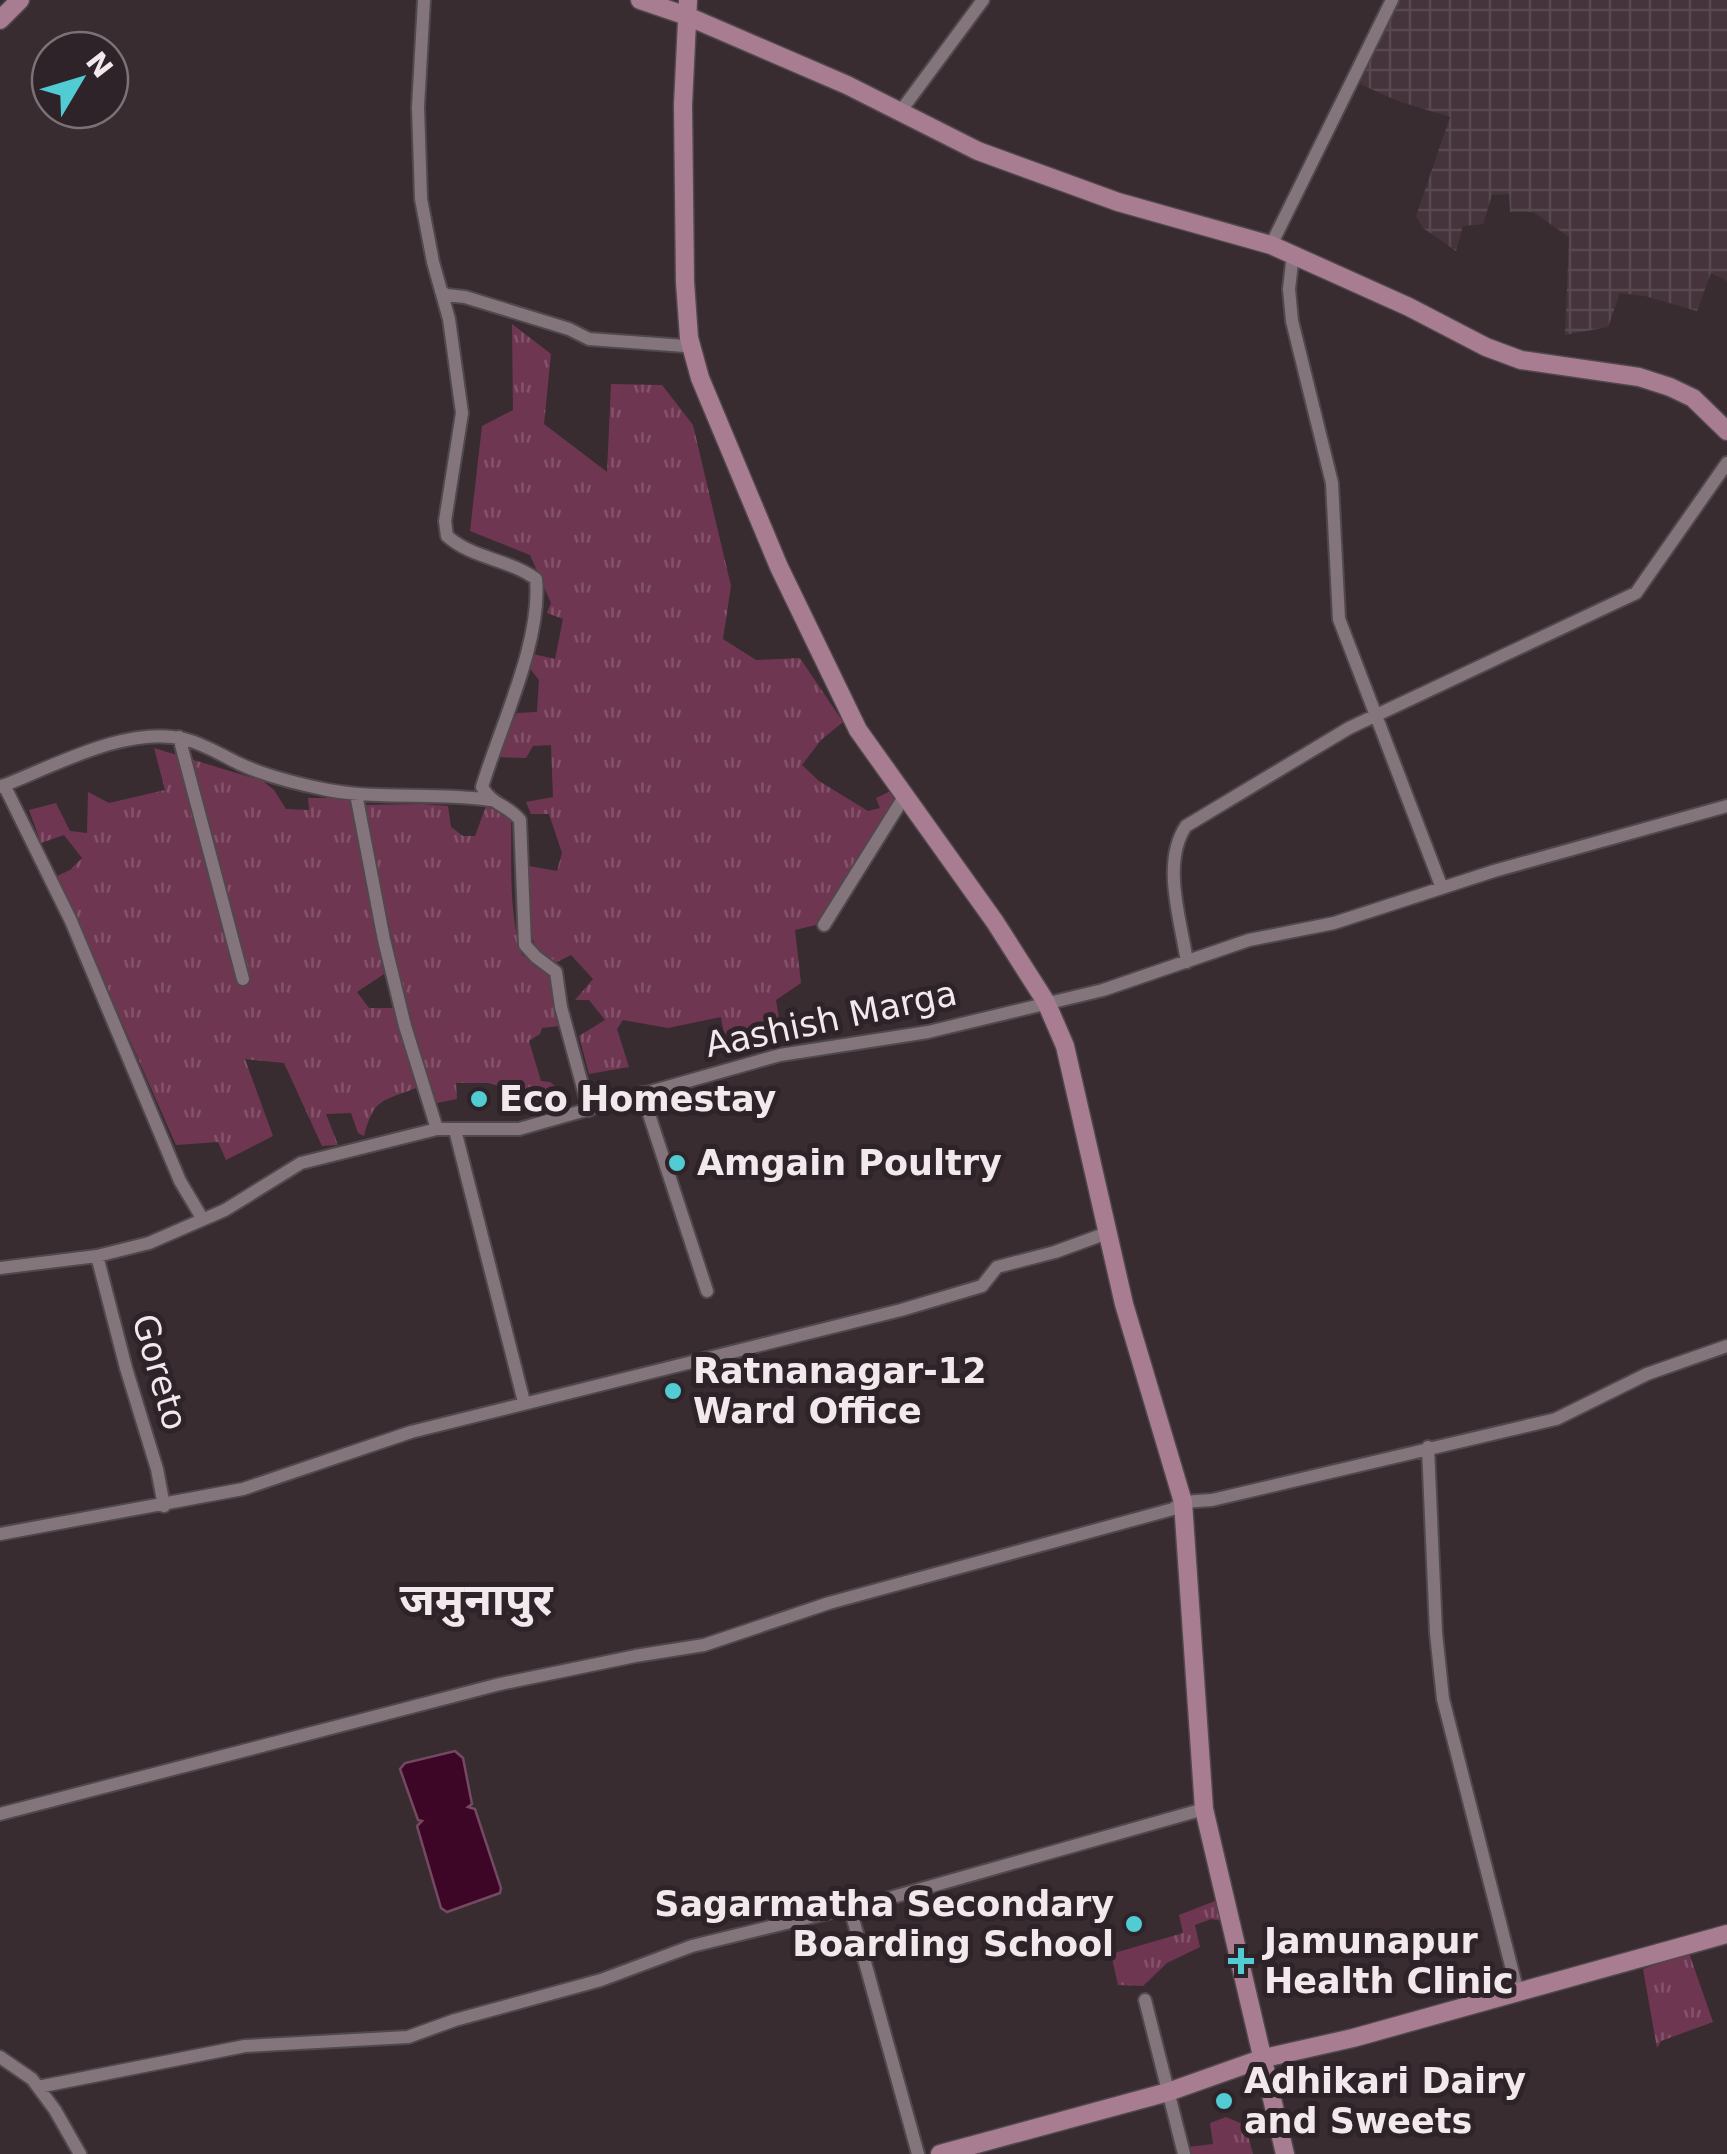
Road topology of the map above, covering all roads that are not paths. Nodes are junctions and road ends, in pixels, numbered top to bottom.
1 (20, 0) edge
2 (424, 0) edge
3 (640, 0) edge
4 (982, 0) edge
5 (1392, 0) edge
6 (688, 8) edge
7 (0, 20) edge
8 (900, 112) junction
9 (1270, 245) junction
10 (1293, 254) junction
11 (441, 290) junction
12 (690, 340) junction
13 (1727, 431) edge
14 (1727, 463) edge
15 (1374, 716) junction
16 (179, 737) junction
17 (2, 786) edge
18 (356, 794) junction
19 (904, 797) junction
20 (490, 800) junction
21 (1727, 806) edge
22 (1442, 888) junction
23 (824, 925) dead end
24 (1187, 962) junction
25 (243, 978) dead end
26 (1046, 1002) junction
27 (642, 1093) junction
28 (589, 1110) junction
29 (437, 1129) junction
30 (455, 1130) junction
31 (202, 1218) junction
32 (1107, 1233) junction
33 (97, 1256) junction
34 (0, 1268) edge
35 (706, 1291) dead end
36 (1727, 1346) edge
37 (524, 1402) junction
38 (1428, 1447) junction
39 (1183, 1502) junction
40 (164, 1506) junction
41 (0, 1534) edge
42 (1204, 1808) junction
43 (0, 1814) edge
44 (850, 1908) junction
45 (1727, 1934) edge
46 (1518, 1992) junction
47 (1145, 2000) dead end
48 (0, 2057) edge
49 (1264, 2058) junction
50 (38, 2087) junction
51 (1168, 2092) junction
52 (80, 2154) edge
53 (918, 2154) edge
54 (940, 2154) edge
55 (1184, 2154) edge
56 (1284, 2154) edge

1 - 7 street
2 - 11 street
3 - 6 street
4 - 8 street
5 - 9 street
6 - 8 street
6 - 12 street
8 - 9 street
9 - 10 street
10 - 13 street
10 - 15 street
11 - 12 street
11 - 20 street
12 - 19 street
14 - 15 street
15 - 22 street
15 - 24 street
16 - 17 street
16 - 18 street
16 - 25 street
17 - 31 street
18 - 20 street
18 - 29 street
19 - 23 street
19 - 26 street
20 - 28 street
21 - 22 street, Aashish Marga
22 - 24 street, Aashish Marga
24 - 26 street, Aashish Marga
26 - 27 street, Aashish Marga
26 - 32 street
27 - 28 street, Aashish Marga
27 - 35 street
28 - 30 street, Aashish Marga
29 - 30 street, Aashish Marga
29 - 31 street, Aashish Marga
30 - 37 street
31 - 33 street, Aashish Marga
32 - 37 street
32 - 39 street
33 - 34 street, Aashish Marga
33 - 40 street, Goreto
36 - 38 street
37 - 40 street
38 - 39 street
38 - 46 street
39 - 42 street
39 - 43 street
40 - 41 street
42 - 44 street
42 - 49 street
44 - 50 street
44 - 53 street
45 - 46 street
46 - 49 street
47 - 51 street
48 - 50 street
49 - 51 street
49 - 56 street
50 - 52 street
51 - 54 street
51 - 55 street

